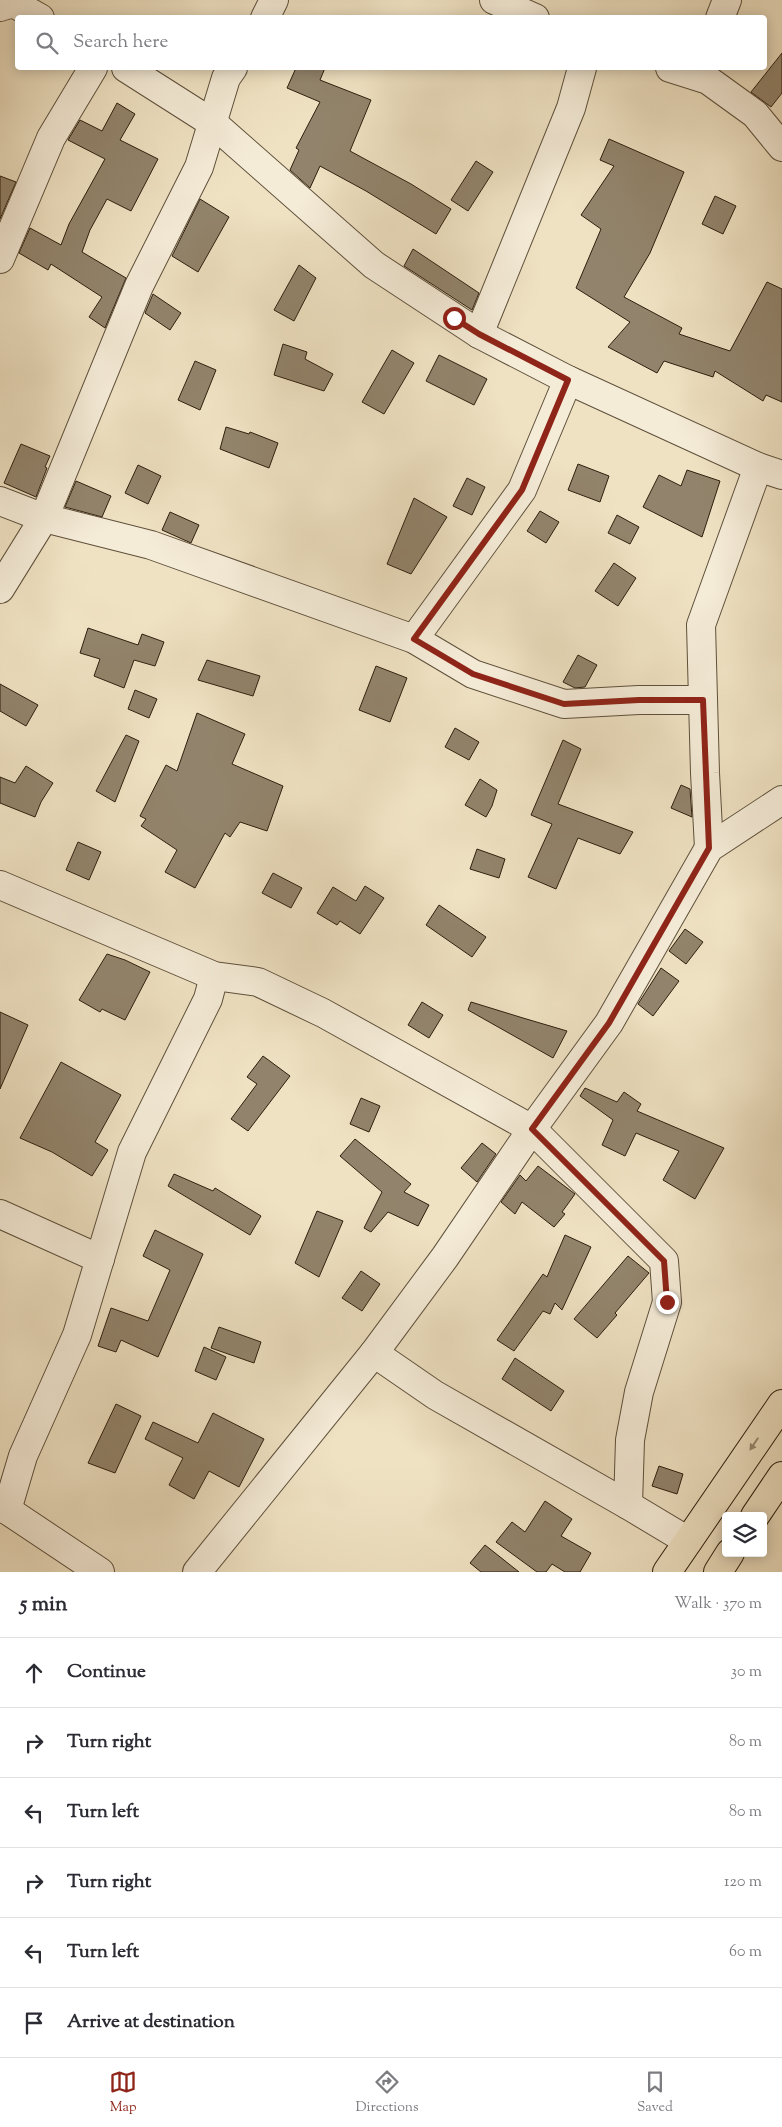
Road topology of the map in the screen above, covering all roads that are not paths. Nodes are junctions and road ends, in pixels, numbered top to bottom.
1 (274, 0) edge
2 (494, 0) edge
3 (727, 0) edge
4 (0, 7) edge
5 (35, 15) edge
6 (266, 15) edge
7 (528, 15) edge
8 (721, 15) edge
9 (92, 70) edge
10 (129, 70) edge
11 (232, 70) edge
12 (581, 70) edge
13 (683, 70) edge
14 (709, 74) edge
15 (214, 124) junction
16 (782, 147) edge
17 (0, 258) edge
18 (479, 334) junction
19 (568, 380) junction
20 (770, 471) edge
21 (0, 501) edge
22 (44, 518) junction
23 (0, 589) edge
24 (414, 639) junction
25 (703, 700) junction
26 (782, 800) edge
27 (709, 848) junction
28 (0, 885) edge
29 (214, 976) junction
30 (532, 1129) junction
31 (0, 1214) edge
32 (100, 1259) junction
33 (374, 1353) junction
34 (782, 1404) edge
35 (782, 1476) edge
36 (628, 1504) junction
37 (4, 1509) edge
38 (758, 1512) edge
39 (688, 1541) junction
40 (727, 1557) edge
41 (100, 1572) edge
42 (197, 1572) edge
43 (666, 1572) edge
44 (718, 1572) edge

1 - 6 street
2 - 7 street
3 - 8 street
4 - 5 street
9 - 17 street
10 - 15 street
11 - 15 street
12 - 18 street
13 - 14 street
14 - 16 street
15 - 18 street
15 - 22 street
18 - 19 street
19 - 20 street
19 - 24 street
20 - 25 street
21 - 22 street
22 - 23 street
22 - 24 street
24 - 25 street
25 - 27 street
26 - 27 street
27 - 30 street
28 - 29 street
29 - 30 street
29 - 32 street
30 - 33 street
30 - 36 street
31 - 32 street
32 - 37 street
33 - 36 street
33 - 42 street
34 -> 39 main road
35 - 38 main road
36 - 39 street
37 - 41 street
39 - 43 main road
40 - 44 main road

